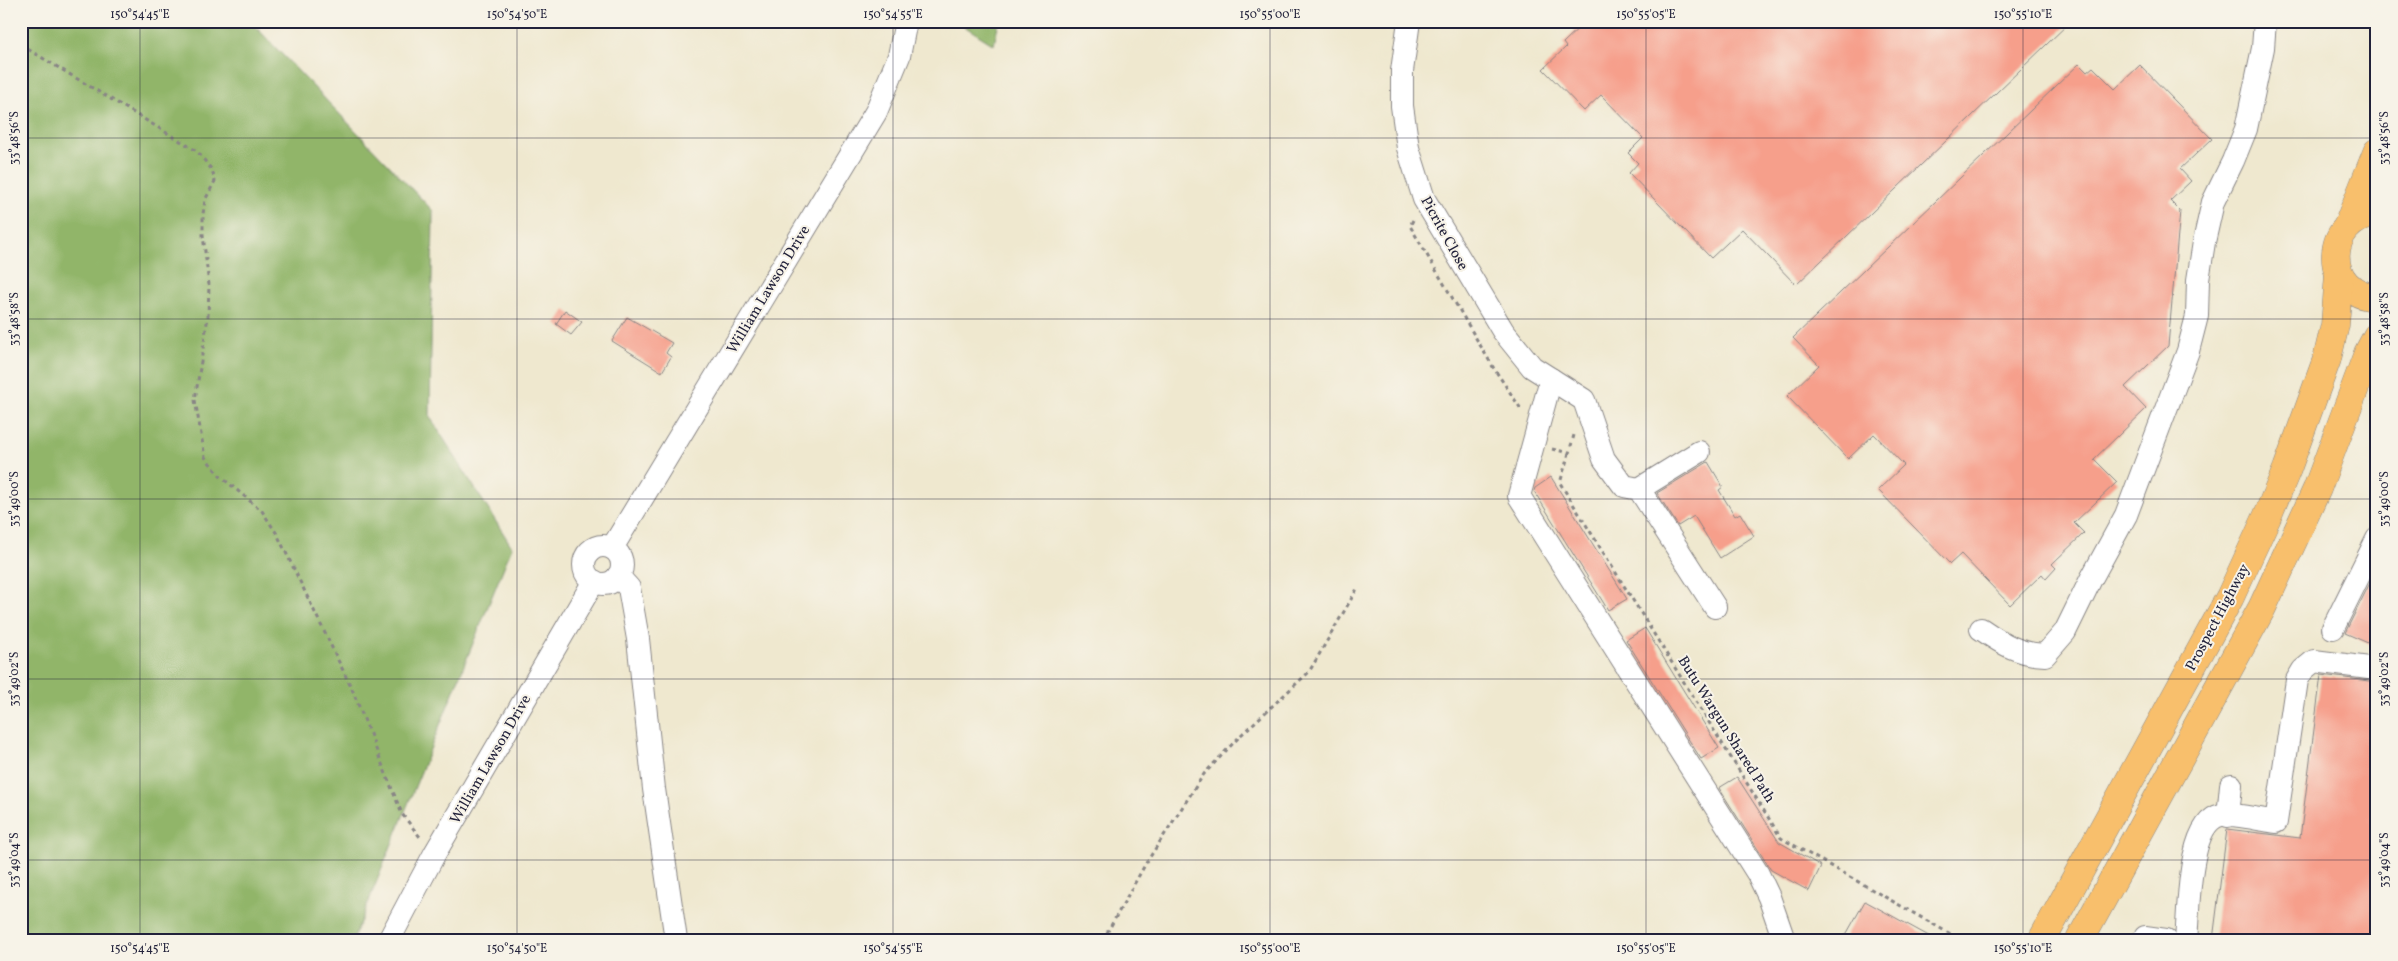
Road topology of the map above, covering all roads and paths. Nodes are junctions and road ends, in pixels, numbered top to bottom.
1 (906, 21) edge
2 (1409, 21) edge
3 (2265, 21) edge
4 (21, 45) edge
5 (2377, 152) edge
6 (2377, 214) edge
7 (2348, 225) junction
8 (2339, 274) junction
9 (2377, 297) edge
10 (2377, 336) edge
11 (1551, 379) junction
12 (1700, 452) dead end
13 (1569, 453) dead end
14 (1639, 489) junction
15 (2377, 539) edge
16 (612, 548) junction
17 (618, 576) junction
18 (594, 581) junction
19 (1357, 589) dead end
20 (1715, 607) dead end
21 (2333, 628) dead end
22 (1981, 629) dead end
23 (2377, 669) edge
24 (2231, 785) dead end
25 (2228, 816) junction
26 (417, 834) dead end
27 (389, 940) edge
28 (676, 940) edge
29 (1103, 940) edge
30 (1784, 940) edge
31 (1961, 940) edge
32 (2042, 940) edge
33 (2080, 940) edge
34 (2144, 940) edge
35 (2166, 940) edge
36 (2186, 940) edge

1 - 16 street, William Lawson Drive
2 - 11 street, Picrite Close
3 - 22 street
4 - 26 path
5 - 7 main road
6 - 7 main road
7 - 8 main road, Prospect Highway
8 - 9 main road
8 - 32 main road, Prospect Highway
10 - 33 main road
11 - 14 street, Picrite Close
11 - 30 street
12 - 14 street
13 - 31 path, Butu Wargun Shared Path
14 - 20 street
15 - 21 street
16 - 17 street
16 - 18 street
17 - 18 street
17 - 28 street
18 - 27 street, William Lawson Drive
19 - 29 path
23 - 25 street
24 - 25 street
25 - 36 street
34 - 35 street

